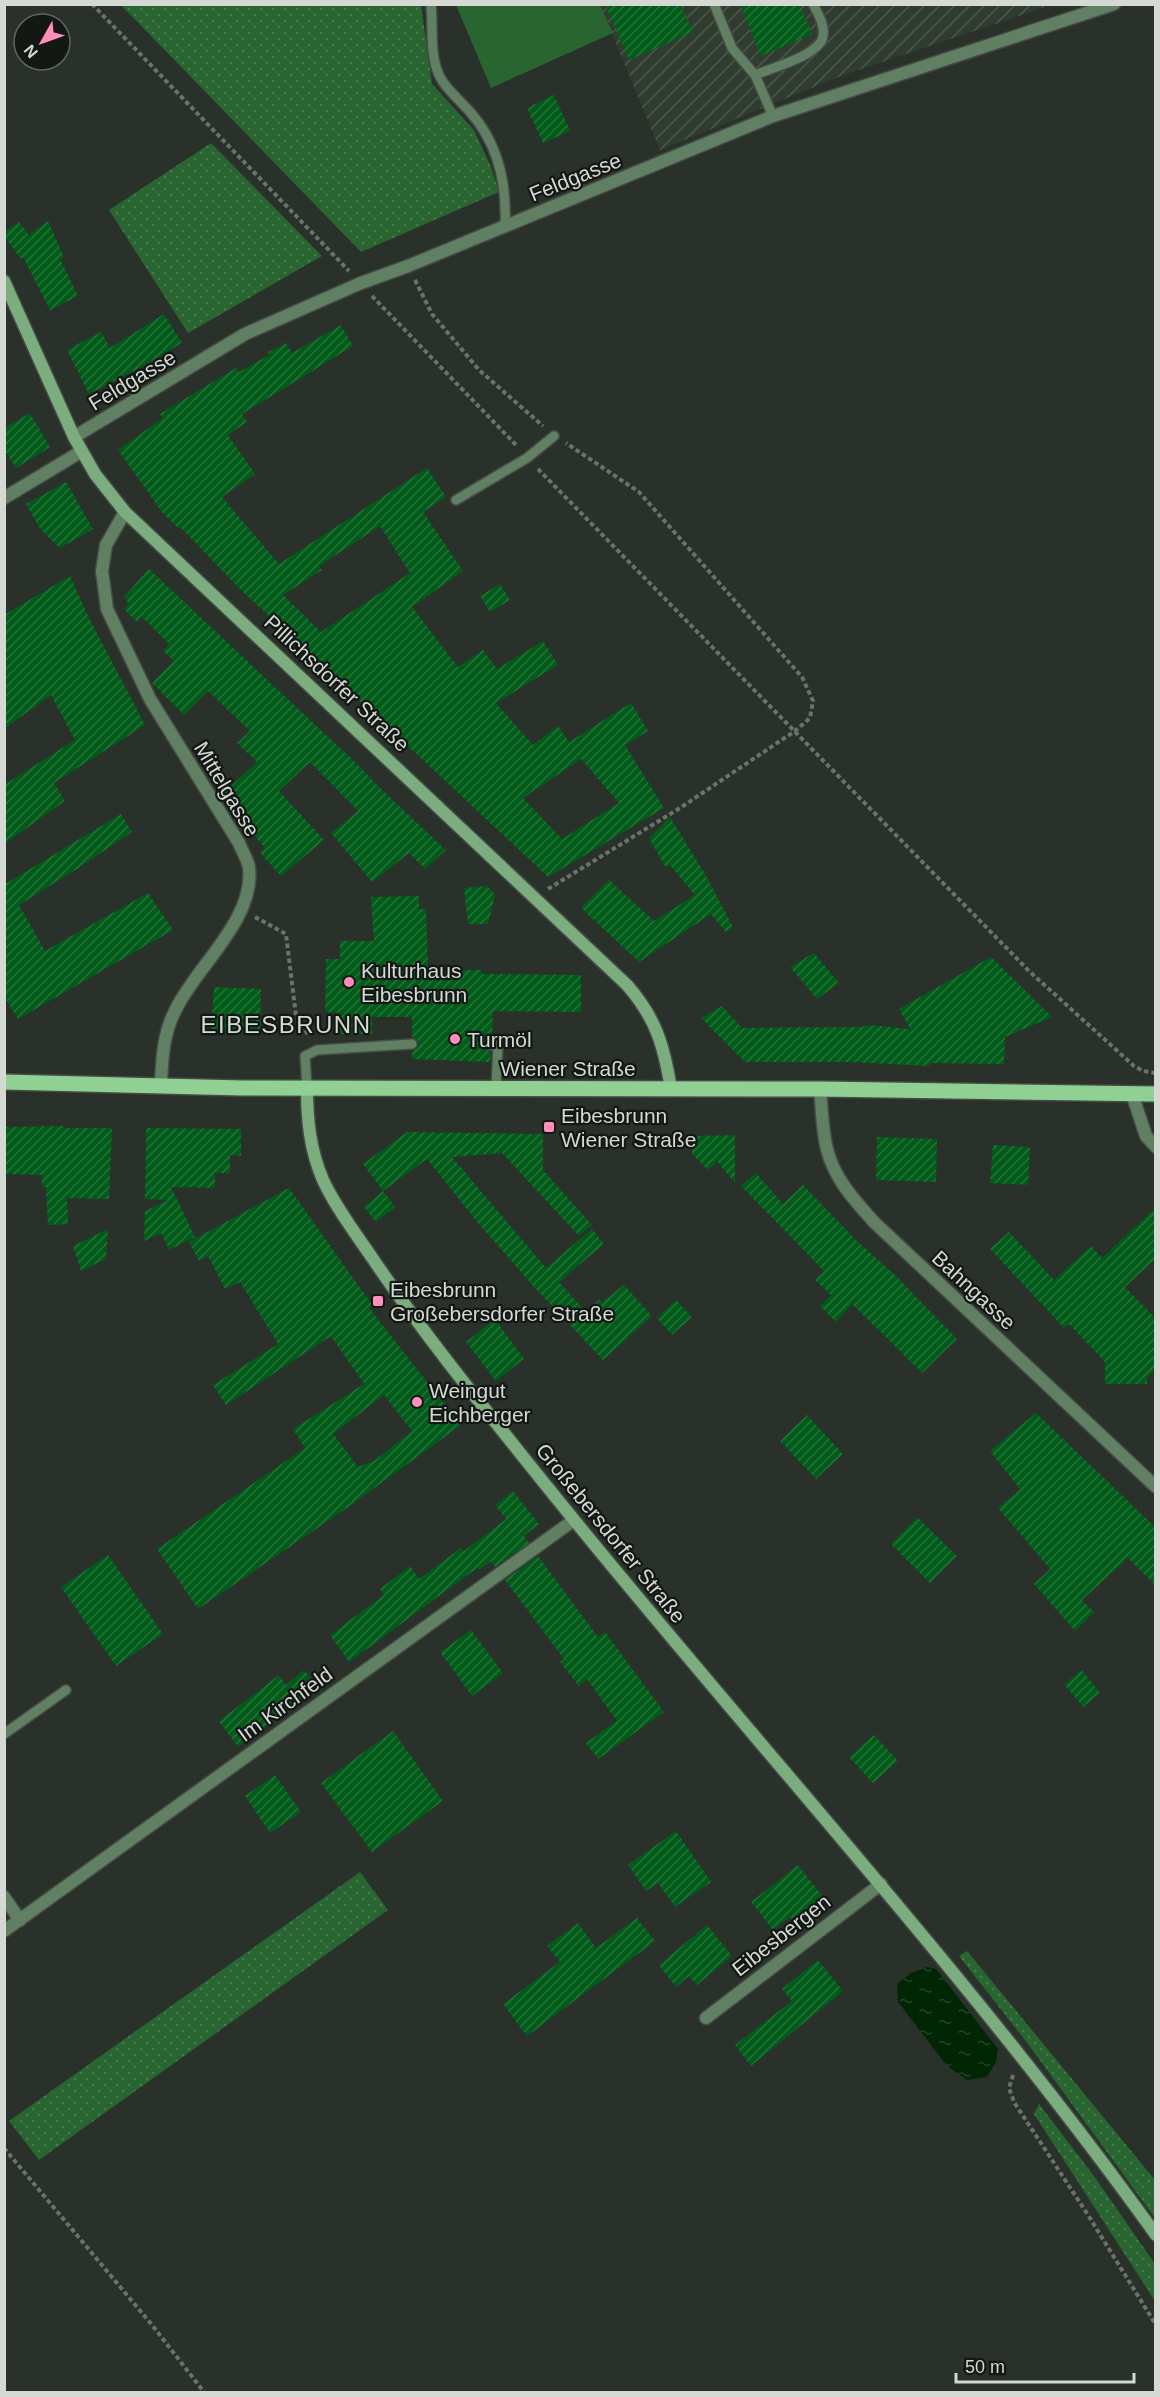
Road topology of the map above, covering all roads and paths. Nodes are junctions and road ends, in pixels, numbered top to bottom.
1 (92, 4) edge
2 (431, 4) edge
3 (714, 4) edge
4 (813, 4) edge
5 (1114, 4) edge
6 (755, 75) junction
7 (773, 116) junction
8 (505, 226) junction
9 (408, 266) junction
10 (4, 281) edge
11 (361, 283) junction
12 (387, 311) dead end
13 (554, 436) junction
14 (74, 437) junction
15 (82, 451) junction
16 (527, 458) junction
17 (4, 498) edge
18 (456, 500) dead end
19 (125, 512) junction
20 (795, 731) junction
21 (535, 898) junction
22 (242, 910) junction
23 (412, 1044) dead end
24 (491, 1045) dead end
25 (317, 1050) junction
26 (1155, 1073) edge
27 (4, 1082) edge
28 (161, 1085) junction
29 (307, 1088) junction
30 (496, 1089) junction
31 (671, 1089) junction
32 (820, 1089) junction
33 (1132, 1094) junction
34 (1155, 1094) edge
35 (1155, 1147) edge
36 (1155, 1487) edge
37 (574, 1520) junction
38 (66, 1690) dead end
39 (4, 1734) edge
40 (881, 1884) junction
41 (4, 1897) edge
42 (20, 1920) junction
43 (4, 1932) edge
44 (706, 2018) dead end
45 (1026, 2061) junction
46 (4, 2148) edge
47 (1155, 2235) edge
48 (1155, 2325) edge
49 (204, 2392) edge

1 - 11 path
2 - 8 lane
3 - 6 lane
4 - 6 lane
5 - 7 street, Feldgasse
6 - 7 lane
7 - 8 street, Feldgasse
8 - 9 street, Feldgasse
9 - 11 street, Feldgasse
9 - 13 path
10 - 14 street, Pillichsdorfer Straße
11 - 14 street, Feldgasse
12 - 16 path
13 - 16 lane
13 - 20 path
14 - 15 street, Pillichsdorfer Straße
15 - 17 street
15 - 19 street, Pillichsdorfer Straße
16 - 18 lane
16 - 20 path
19 - 21 street, Pillichsdorfer Straße
19 - 22 street, Mittelgasse
20 - 21 path
20 - 26 path
21 - 31 street, Pillichsdorfer Straße
22 - 25 path
22 - 28 street, Mittelgasse
23 - 25 lane
24 - 30 lane
25 - 29 lane
27 - 28 main road, Wiener Straße
28 - 29 main road, Wiener Straße
29 - 30 main road, Wiener Straße
29 - 37 street, Großebersdorfer Straße
30 - 31 main road, Wiener Straße
31 - 32 main road, Wiener Straße
32 - 33 main road, Wiener Straße
32 - 36 street, Bahngasse
33 - 34 main road, Wiener Straße
33 - 35 street
37 - 40 street, Großebersdorfer Straße
37 - 42 street, Im Kirchfeld
38 - 39 lane
40 - 44 street, Eibesbergen
40 - 45 street, Großebersdorfer Straße
41 - 42 street
42 - 43 street, Im Kirchfeld
45 - 47 street, Großebersdorfer Straße
45 - 48 path
46 - 49 path

